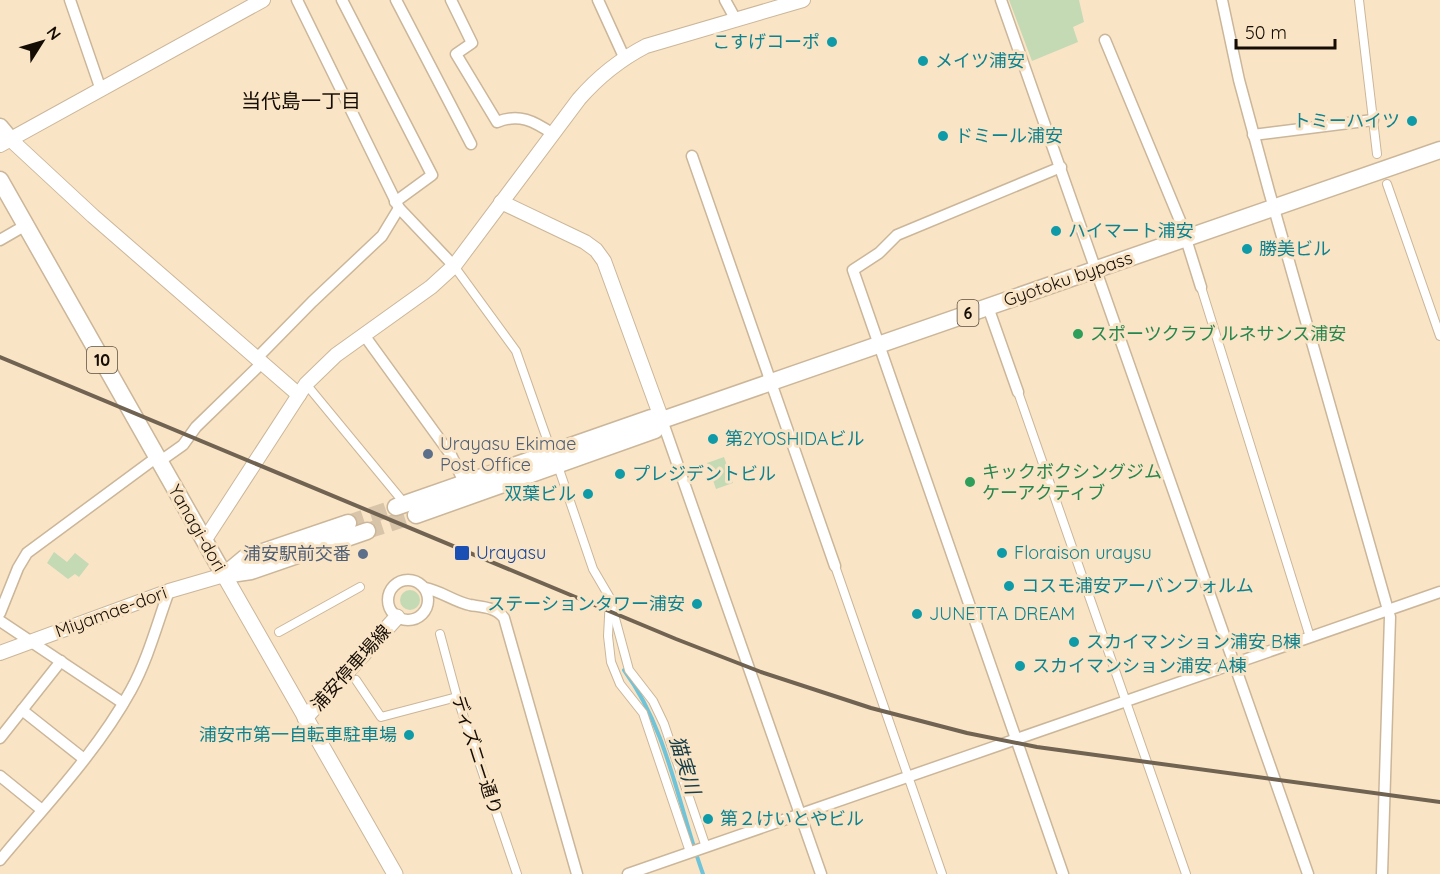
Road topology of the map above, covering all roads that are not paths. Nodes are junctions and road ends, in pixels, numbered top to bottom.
1 (70, 0) edge
2 (263, 0) edge
3 (297, 0) edge
4 (342, 0) edge
5 (396, 0) edge
6 (451, 0) edge
7 (598, 0) edge
8 (725, 0) edge
9 (803, 0) edge
10 (1001, 0) edge
11 (1222, 0) edge
12 (1359, 0) edge
13 (736, 20) junction
14 (1105, 40) dead end
15 (624, 57) junction
16 (101, 90) junction
17 (1373, 120) junction
18 (553, 134) junction
19 (1253, 135) junction
20 (3, 137) edge
21 (471, 144) dead end
22 (1440, 150) edge
23 (1377, 154) dead end
24 (692, 156) dead end
25 (1061, 167) junction
26 (0, 180) edge
27 (1387, 184) dead end
28 (501, 202) junction
29 (397, 205) junction
30 (1275, 207) junction
31 (26, 225) junction
32 (1186, 238) junction
33 (0, 240) edge
34 (454, 266) junction
35 (1096, 268) junction
36 (1201, 286) joint
37 (988, 307) junction
38 (364, 335) junction
39 (1440, 336) edge
40 (880, 344) junction
41 (260, 360) junction
42 (771, 382) junction
43 (303, 389) junction
44 (1018, 392) joint
45 (662, 420) junction
46 (548, 442) dead end
47 (158, 459) junction
48 (560, 472) dead end
49 (464, 482) junction
50 (406, 509) junction
51 (348, 523) tunnel mouth
52 (367, 531) tunnel mouth
53 (204, 541) junction
54 (835, 566) joint
55 (224, 575) junction
56 (360, 587) dead end
57 (425, 588) junction
58 (169, 591) junction
59 (1440, 592) edge
60 (610, 598) junction
61 (1388, 610) junction
62 (0, 613) edge
63 (397, 617) junction
64 (0, 621) edge
65 (279, 632) dead end
66 (440, 634) dead end
67 (1310, 637) junction
68 (30, 641) junction
69 (0, 654) edge
70 (61, 661) junction
71 (1234, 664) junction
72 (356, 680) dead end
73 (458, 697) junction
74 (1126, 702) junction
75 (123, 703) junction
76 (22, 710) junction
77 (305, 718) junction
78 (0, 738) edge
79 (1017, 740) junction
80 (84, 759) junction
81 (0, 776) edge
82 (909, 777) junction
83 (42, 810) junction
84 (801, 815) junction
85 (706, 847) junction
86 (688, 853) junction
87 (0, 860) edge
88 (395, 874) edge
89 (517, 874) edge
90 (577, 874) edge
91 (628, 874) edge
92 (821, 874) edge
93 (942, 874) edge
94 (1063, 874) edge
95 (1186, 874) edge
96 (1308, 874) edge
97 (1382, 874) edge

1 - 16 street
2 - 16 street
3 - 29 street
4 - 29 street
5 - 21 street
6 - 18 street
7 - 15 street
8 - 13 street
9 - 13 street
10 - 25 street
11 - 19 street
12 - 17 street
13 - 15 street
14 - 32 street
15 - 18 street
16 - 20 street
17 - 19 street
17 - 23 street
18 - 28 street
19 - 30 street
20 - 41 street
22 - 30 main road, Gyotoku bypass / 6
24 - 42 street
25 - 35 street
25 - 40 street
26 - 31 main road, Yanagi-dori / 10
27 - 39 street
28 - 34 street
28 - 45 street
29 - 34 street
29 - 41 street
30 - 32 main road, Gyotoku bypass / 6
30 - 61 street
31 - 33 street
31 - 47 main road, Yanagi-dori / 10
32 - 35 main road, Gyotoku bypass / 6
32 - 36 street
34 - 38 street
34 - 46 street
35 - 37 main road, Gyotoku bypass / 6
35 - 71 street
36 - 67 street
37 - 40 main road, Gyotoku bypass / 6
37 - 44 street
38 - 43 street
38 - 49 street
40 - 42 main road, Gyotoku bypass / 6
40 - 79 street
41 - 43 street
41 - 47 street
42 - 45 main road, Gyotoku bypass / 6
42 - 54 street
43 - 50 street
43 - 53 street
44 - 74 street
45 - 49 main road, Gyotoku bypass / 6
45 - 50 main road, Gyotoku bypass / 6
45 - 84 street
47 - 53 main road, Yanagi-dori / 10
47 - 62 street
48 - 60 street
49 - 50 main road, Gyotoku bypass / 6
51 - 55 main road
52 - 55 main road
53 - 55 main road, Yanagi-dori / 10
54 - 82 street
55 - 58 street, Miyamae-dori
55 - 77 main road, Yanagi-dori
56 - 65 street
57 - 63 street
57 - 63 street
57 - 90 street
58 - 68 street, Miyamae-dori
58 - 75 street
59 - 61 street
60 - 85 street
60 - 86 street
61 - 67 street
61 - 97 street
63 - 77 main road, 浦安停車場線
64 - 68 street
66 - 73 street, ディズニー通り
67 - 71 street
68 - 69 street, Miyamae-dori
68 - 70 street
70 - 75 street
70 - 76 street
71 - 74 street
71 - 96 street
72 - 73 street
73 - 89 street, ディズニー通り
74 - 79 street
74 - 95 street
75 - 80 street
76 - 78 street
76 - 80 street
77 - 88 main road, Yanagi-dori
79 - 82 street
79 - 94 street
80 - 83 street
81 - 83 street
82 - 84 street
82 - 93 street
83 - 87 street
84 - 85 street
84 - 92 street
85 - 86 street
86 - 91 street

